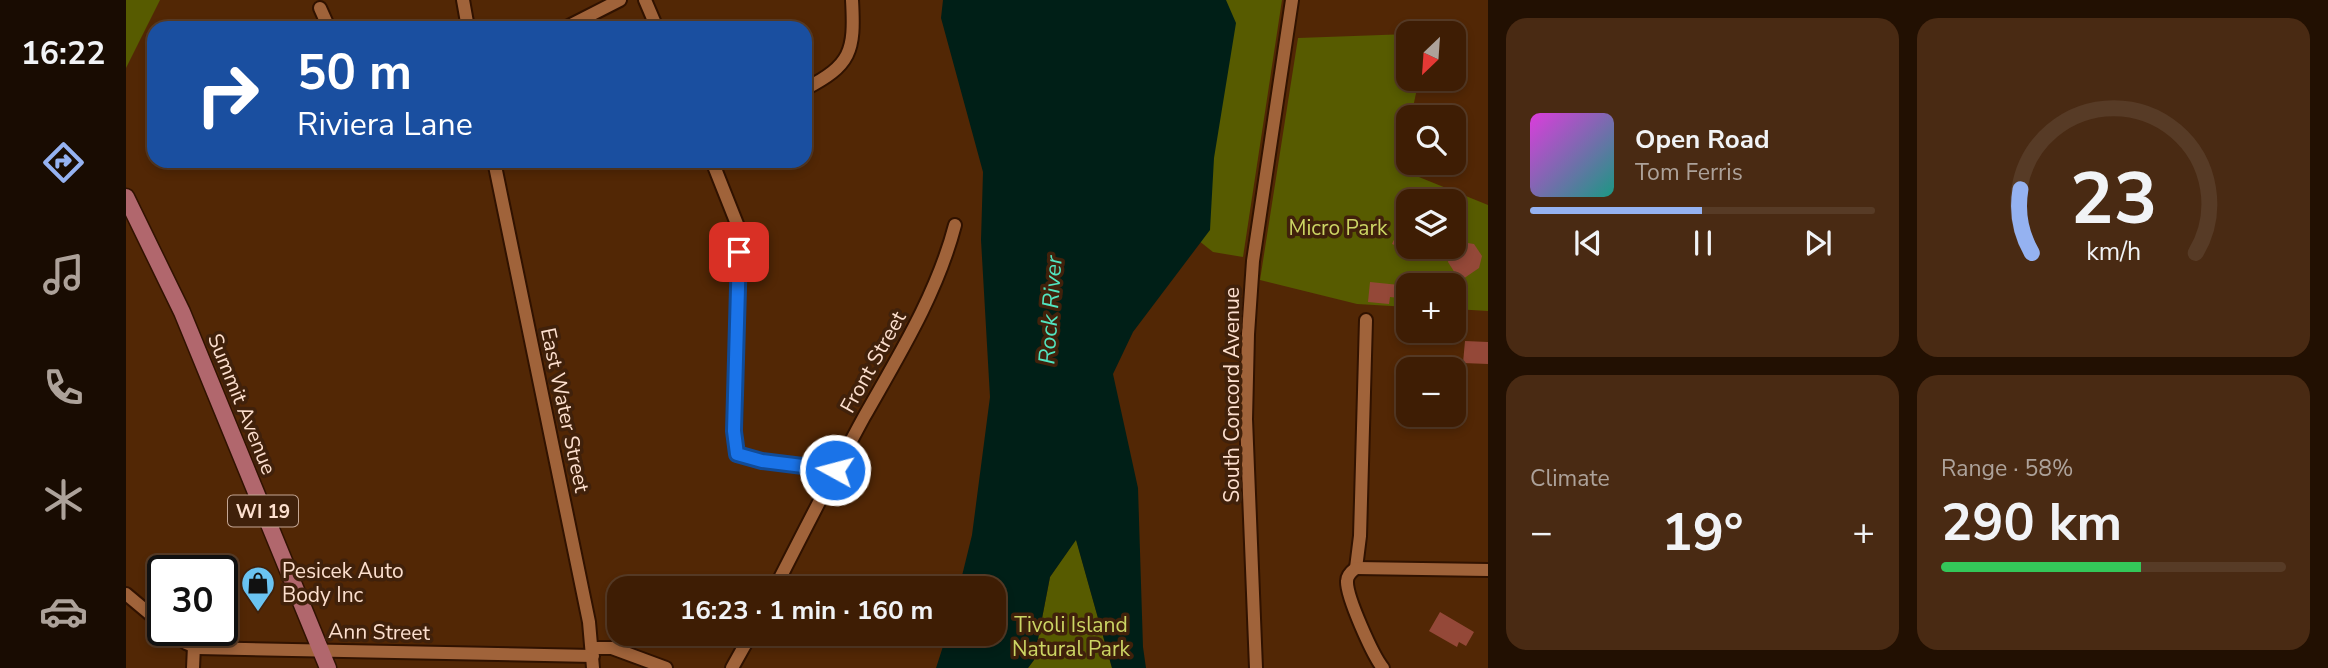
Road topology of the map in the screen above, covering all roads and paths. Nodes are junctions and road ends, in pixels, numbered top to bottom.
1 (463, 0) edge
2 (620, 0) edge
3 (645, 0) edge
4 (852, 0) edge
5 (1292, 0) edge
6 (320, 8) dead end
7 (326, 21) edge
8 (467, 21) edge
9 (579, 21) edge
10 (654, 21) edge
11 (812, 85) edge
12 (495, 168) edge
13 (715, 168) edge
14 (126, 197) edge
15 (956, 225) dead end
16 (1366, 320) dead end
17 (835, 470) junction
18 (1356, 568) junction
19 (1488, 570) edge
20 (781, 576) edge
21 (126, 594) edge
22 (147, 612) edge
23 (194, 646) joint
24 (744, 646) edge
25 (321, 650) junction
26 (592, 657) edge
27 (193, 668) edge
28 (328, 668) edge
29 (666, 668) edge
30 (732, 668) edge
31 (1256, 668) edge
32 (1383, 668) edge

1 - 8 street
2 - 9 street
3 - 10 street
4 - 11 street
5 - 31 street, South Concord Avenue
6 - 7 street
12 - 26 street, East Water Street
13 - 17 street
14 - 25 main road, Summit Avenue / WI 19
15 - 17 street, Front Street
16 - 18 street
17 - 20 street, Front Street
18 - 19 street
18 - 32 street
21 - 22 street
23 - 25 street, Ann Street
23 - 27 street
24 - 30 street
25 - 26 street, Ann Street
25 - 28 main road, Summit Avenue / WI 19
26 - 29 street, Ann Street

